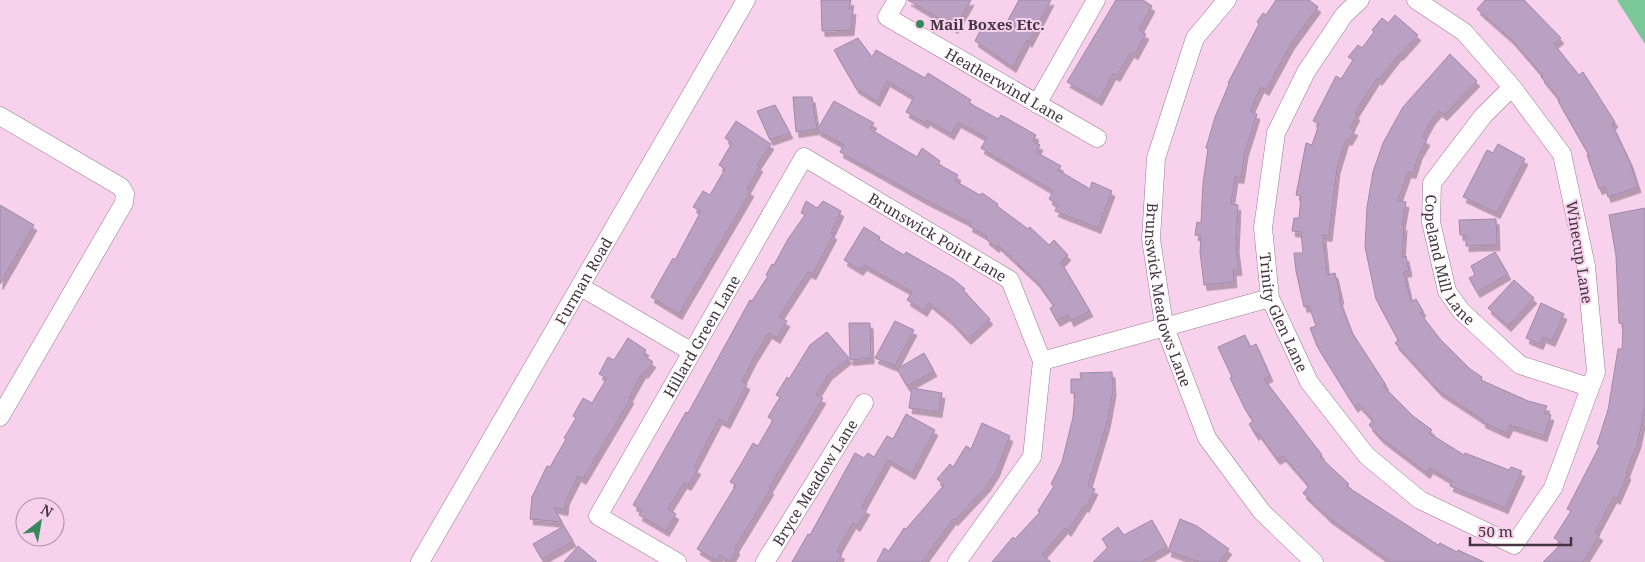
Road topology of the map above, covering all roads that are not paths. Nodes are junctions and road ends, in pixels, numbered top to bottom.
1 (746, 0) edge
2 (897, 0) edge
3 (1096, 0) edge
4 (1227, 0) edge
5 (1360, 0) edge
6 (1416, 0) edge
7 (1512, 87) junction
8 (1037, 104) junction
9 (0, 116) edge
10 (1096, 138) dead end
11 (804, 157) joint
12 (581, 287) junction
13 (1270, 298) junction
14 (1164, 325) junction
15 (692, 352) junction
16 (1042, 361) junction
17 (1589, 388) junction
18 (864, 403) dead end
19 (0, 417) edge
20 (1514, 545) joint
21 (420, 562) edge
22 (677, 562) edge
23 (765, 562) edge
24 (957, 562) edge
25 (1314, 562) edge

1 - 12 street, Furman Road
2 - 8 street, Heatherwind Lane
3 - 8 street
4 - 14 street, Brunswick Meadows Lane
5 - 13 street, Trinity Glen Lane
6 - 7 street, Winecup Lane
7 - 17 street, Winecup Lane
7 - 17 street, Copeland Mill Lane
8 - 10 street, Heatherwind Lane
9 - 19 street
11 - 15 street, Hillard Green Lane
11 - 16 street, Brunswick Point Lane
12 - 15 street
12 - 21 street, Furman Road
13 - 14 street
13 - 20 street, Trinity Glen Lane
14 - 16 street
14 - 25 street, Brunswick Meadows Lane
15 - 22 street, Hillard Green Lane
16 - 24 street, Brunswick Point Lane
17 - 20 street, Winecup Lane
18 - 23 street, Bryce Meadow Lane

